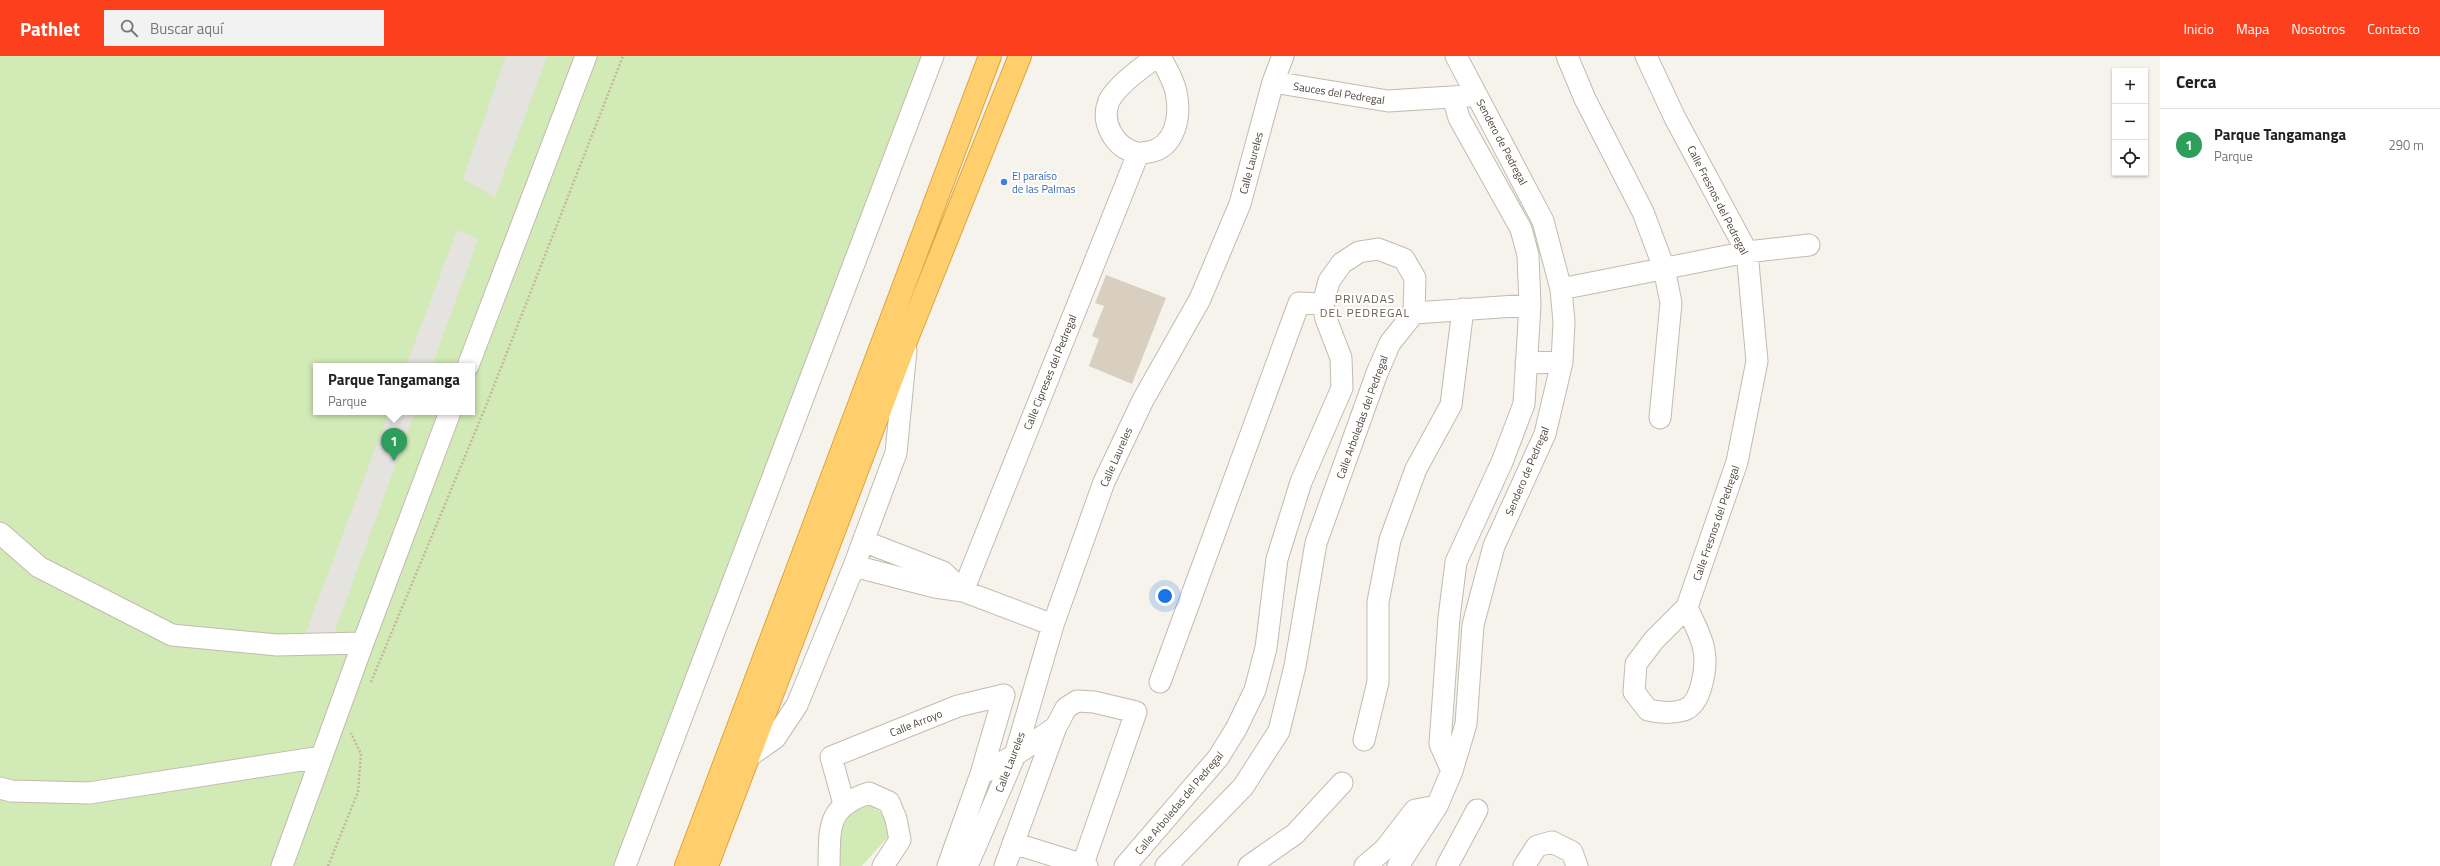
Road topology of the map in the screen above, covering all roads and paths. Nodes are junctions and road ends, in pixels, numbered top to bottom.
1 (586, 56) edge
2 (623, 56) edge
3 (933, 56) edge
4 (990, 56) edge
5 (1020, 56) edge
6 (1159, 56) edge
7 (1283, 56) edge
8 (1456, 56) edge
9 (1567, 56) edge
10 (1646, 56) edge
11 (1273, 82) junction
12 (1477, 96) junction
13 (1453, 97) junction
14 (1138, 154) junction
15 (1544, 221) junction
16 (1521, 229) junction
17 (1809, 245) dead end
18 (1747, 252) junction
19 (1664, 268) junction
20 (1561, 289) junction
21 (1323, 304) junction
22 (1530, 304) junction
23 (1463, 309) junction
24 (1414, 313) junction
25 (908, 336) junction
26 (1562, 362) junction
27 (469, 363) edge
28 (1526, 363) junction
29 (449, 415) edge
30 (1660, 418) dead end
31 (1502, 462) junction
32 (1529, 469) junction
33 (0, 533) edge
34 (1468, 537) junction
35 (863, 541) junction
36 (1494, 546) junction
37 (854, 566) junction
38 (963, 591) junction
39 (1687, 607) junction
40 (1450, 618) junction
41 (1053, 625) junction
42 (1473, 625) junction
43 (362, 643) junction
44 (1160, 682) dead end
45 (369, 688) dead end
46 (339, 708) junction
47 (1442, 715) junction
48 (1466, 724) junction
49 (354, 725) dead end
50 (1056, 727) junction
51 (351, 732) junction
52 (1364, 740) dead end
53 (1015, 755) junction
54 (321, 757) junction
55 (748, 757) junction
56 (1452, 771) junction
57 (981, 774) junction
58 (1342, 783) dead end
59 (0, 788) edge
60 (844, 804) junction
61 (1437, 806) junction
62 (1477, 810) dead end
63 (1013, 842) junction
64 (1390, 858) edge
65 (1085, 865) edge
66 (282, 866) edge
67 (328, 866) edge
68 (625, 866) edge
69 (686, 866) edge
70 (707, 866) edge
71 (829, 866) edge
72 (883, 866) edge
73 (948, 866) edge
74 (967, 866) edge
75 (1005, 866) edge
76 (1125, 866) edge
77 (1166, 866) edge
78 (1249, 866) edge
79 (1364, 866) edge
80 (1398, 866) edge
81 (1447, 866) edge
82 (1524, 866) edge
83 (1577, 866) edge

1 - 27 street
2 - 45 path
3 - 68 street
4 - 69 highway
5 - 25 highway
6 - 14 street
6 - 14 street
7 - 11 street, Calle Laureles
8 - 12 street, Sendero de Pedregal
9 - 19 street
10 - 18 street, Calle Fresnos del Pedregal
11 - 13 street, Sauces del Pedregal
11 - 41 street, Calle Laureles
12 - 13 street, Sauces del Pedregal
12 - 15 street, Sendero de Pedregal
13 - 16 street
14 - 38 street, Calle Cipreses del Pedregal
15 - 16 street
15 - 20 street, Sendero de Pedregal
16 - 22 street
17 - 18 street
18 - 19 street
18 - 39 street, Calle Fresnos del Pedregal
19 - 20 street
19 - 30 street
20 - 26 street, Sendero de Pedregal
21 - 24 street, Calle Arboledas del Pedregal
21 - 44 street
21 - 76 street, Calle Arboledas del Pedregal
22 - 23 street
22 - 28 street
23 - 24 street
23 - 52 street
24 - 77 street, Calle Arboledas del Pedregal
25 - 35 street
25 - 55 highway
26 - 28 street
26 - 32 street, Sendero de Pedregal
28 - 31 street
29 - 43 street
31 - 32 street
31 - 34 street
32 - 36 street, Sendero de Pedregal
33 - 43 street
34 - 36 street
34 - 40 street
35 - 37 street
35 - 38 street
36 - 42 street, Sendero de Pedregal
37 - 38 street
37 - 55 street
38 - 41 street
39 - 39 street, Calle Fresnos del Pedregal
40 - 42 street
40 - 47 street
41 - 53 street, Calle Laureles
42 - 48 street, Sendero de Pedregal
43 - 46 street
46 - 51 path
46 - 54 street
47 - 48 street
47 - 56 street
48 - 56 street, Sendero de Pedregal
49 - 51 path
50 - 53 street
50 - 63 street
50 - 65 street
51 - 67 path
53 - 57 street
53 - 74 street, Calle Laureles
54 - 59 street
54 - 66 street
55 - 70 highway
56 - 61 street, Sendero de Pedregal
57 - 60 street, Calle Arroyo
57 - 73 street
58 - 78 street
60 - 71 street
60 - 72 street
61 - 64 street
61 - 80 street, Sendero de Pedregal
62 - 81 street
63 - 65 street
63 - 75 street
64 - 79 street
82 - 83 street

